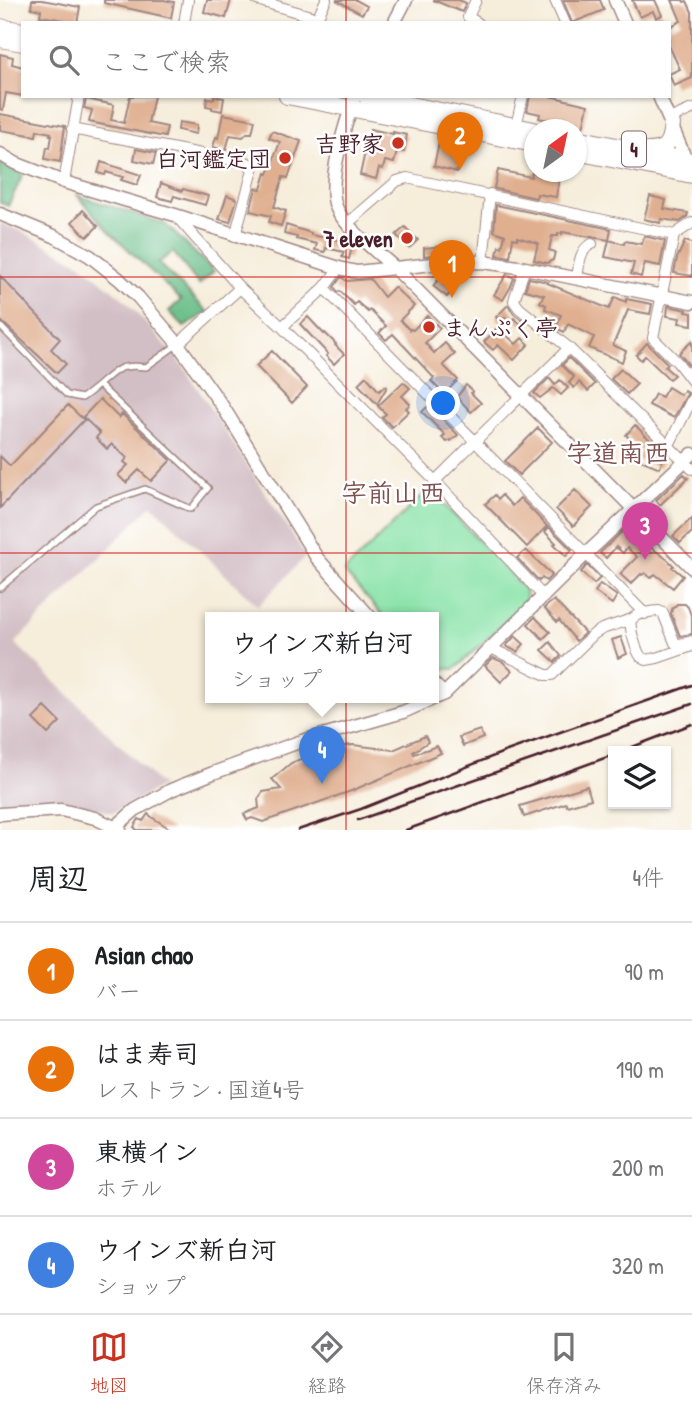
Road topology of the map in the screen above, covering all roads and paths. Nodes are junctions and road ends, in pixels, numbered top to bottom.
1 (188, 0) edge
2 (257, 0) edge
3 (326, 0) edge
4 (406, 0) edge
5 (476, 0) edge
6 (555, 0) edge
7 (615, 0) edge
8 (316, 20) edge
9 (184, 21) edge
10 (395, 21) edge
11 (475, 21) edge
12 (564, 21) edge
13 (624, 21) edge
14 (0, 27) edge
15 (21, 31) edge
16 (0, 38) edge
17 (21, 43) edge
18 (79, 98) edge
19 (309, 98) edge
20 (376, 98) edge
21 (523, 98) edge
22 (660, 98) edge
23 (353, 102) edge
24 (692, 109) edge
25 (671, 122) junction
26 (516, 126) junction
27 (524, 128) edge
28 (72, 130) junction
29 (587, 140) edge
30 (524, 142) edge
31 (645, 151) junction
32 (0, 154) edge
33 (587, 154) edge
34 (691, 168) edge
35 (64, 182) junction
36 (489, 194) junction
37 (0, 214) edge
38 (175, 215) junction
39 (692, 223) edge
40 (347, 224) junction
41 (674, 235) junction
42 (235, 236) junction
43 (592, 244) dead end
44 (483, 262) junction
45 (339, 268) junction
46 (395, 268) junction
47 (524, 268) junction
48 (577, 279) junction
49 (240, 288) junction
50 (324, 288) junction
51 (661, 296) junction
52 (692, 302) edge
53 (0, 326) edge
54 (282, 327) junction
55 (178, 344) junction
56 (569, 348) junction
57 (692, 381) edge
58 (99, 385) junction
59 (520, 396) junction
60 (692, 398) edge
61 (475, 440) junction
62 (668, 444) junction
63 (690, 462) edge
64 (435, 481) junction
65 (633, 509) junction
66 (586, 554) junction
67 (692, 568) edge
68 (0, 588) edge
69 (544, 597) junction
70 (366, 612) edge
71 (645, 614) junction
72 (632, 619) junction
73 (692, 643) edge
74 (491, 648) junction
75 (439, 689) edge
76 (444, 694) junction
77 (439, 696) edge
78 (424, 703) edge
79 (0, 814) edge
80 (116, 829) edge

1 - 9 street
2 - 8 street
3 - 8 street
4 - 10 street
5 - 11 street
6 - 12 street
7 - 13 street
14 - 15 highway
16 - 17 highway
18 - 28 street
19 - 23 highway
20 - 26 highway
21 - 26 street
22 - 25 street
23 - 30 highway
23 - 40 street
24 - 25 street
25 - 31 highway
25 - 34 street
26 - 27 highway
28 - 35 street
28 - 42 street
29 - 31 highway, 4
31 - 34 highway, 4
32 - 35 street
33 - 34 highway, 4
35 - 38 street
36 - 40 street
36 - 41 street
36 - 44 street
37 - 55 street
38 - 42 street
38 - 49 street
39 - 41 street
40 - 46 street
41 - 51 street
42 - 45 street
43 - 48 street
44 - 46 street
44 - 47 street
45 - 46 street
45 - 50 street
46 - 59 street
47 - 48 street
47 - 56 street
48 - 51 street
49 - 54 street
49 - 55 street
50 - 54 street
50 - 61 street
51 - 52 street
51 - 57 street
53 - 58 lane
54 - 64 street
55 - 58 lane
55 - 70 street
56 - 59 street
56 - 62 street
58 - 68 lane
59 - 61 street
59 - 65 street
60 - 62 street
61 - 64 street
61 - 66 street
62 - 63 street
63 - 65 street
64 - 69 street
65 - 66 street
65 - 67 street
66 - 69 street
66 - 71 street
69 - 74 street
71 - 72 street
71 - 73 street
72 - 73 street
72 - 74 street
74 - 76 street
75 - 76 street
76 - 77 street
78 - 80 street
79 - 80 street

